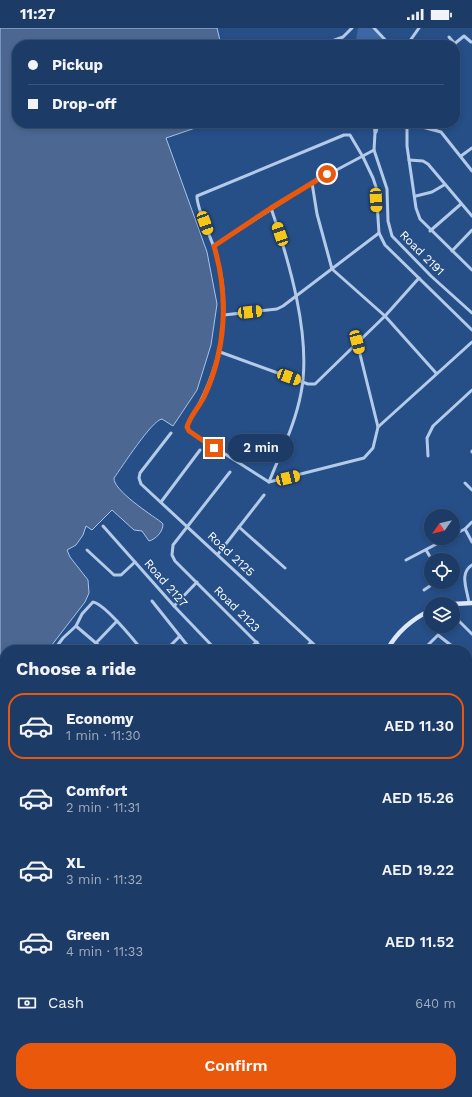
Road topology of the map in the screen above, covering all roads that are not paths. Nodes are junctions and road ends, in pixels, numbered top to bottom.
1 (352, 28) edge
2 (374, 28) edge
3 (413, 28) edge
4 (419, 28) edge
5 (416, 32) junction
6 (449, 37) dead end
7 (335, 40) edge
8 (385, 40) edge
9 (411, 40) edge
10 (451, 40) edge
11 (459, 40) edge
12 (471, 42) dead end
13 (374, 128) edge
14 (376, 128) edge
15 (407, 128) edge
16 (428, 128) edge
17 (436, 130) joint
18 (375, 133) junction
19 (472, 148) edge
20 (374, 150) junction
21 (461, 156) junction
22 (363, 157) junction
23 (410, 160) junction
24 (472, 170) edge
25 (312, 182) junction
26 (444, 185) junction
27 (416, 196) junction
28 (461, 204) junction
29 (271, 208) junction
30 (472, 216) edge
31 (472, 230) edge
32 (430, 231) junction
33 (379, 233) junction
34 (214, 246) junction
35 (452, 250) junction
36 (332, 268) junction
37 (472, 270) edge
38 (419, 278) junction
39 (296, 297) junction
40 (472, 313) edge
41 (224, 315) junction
42 (385, 316) junction
43 (472, 330) edge
44 (357, 342) junction
45 (472, 342) edge
46 (220, 352) junction
47 (436, 373) junction
48 (303, 382) junction
49 (472, 390) edge
50 (378, 427) junction
51 (170, 433) dead end
52 (200, 450) dead end
53 (428, 456) dead end
54 (230, 472) dead end
55 (269, 482) junction
56 (466, 483) dead end
57 (472, 490) edge
58 (264, 495) dead end
59 (161, 502) junction
60 (472, 522) edge
61 (103, 526) dead end
62 (189, 527) junction
63 (239, 527) junction
64 (465, 528) junction
65 (460, 531) edge
66 (472, 542) edge
67 (435, 545) edge
68 (87, 550) dead end
69 (426, 550) junction
70 (428, 553) edge
71 (218, 554) junction
72 (406, 560) dead end
73 (136, 562) junction
74 (472, 565) edge
75 (285, 568) dead end
76 (197, 582) junction
77 (152, 602) dead end
78 (471, 603) edge
79 (460, 604) edge
80 (174, 606) junction
81 (424, 614) edge
82 (117, 621) junction
83 (460, 622) edge
84 (76, 626) junction
85 (472, 634) edge
86 (180, 636) junction
87 (257, 642) junction
88 (311, 642) junction
89 (96, 643) junction
90 (59, 645) edge
91 (98, 645) edge
92 (138, 645) edge
93 (171, 645) edge
94 (187, 645) edge
95 (211, 645) edge
96 (253, 645) edge
97 (260, 645) edge
98 (308, 645) edge
99 (314, 645) edge
100 (391, 645) edge
101 (428, 645) edge
102 (450, 645) edge

1 - 7 street
2 - 8 street
3 - 5 street
4 - 5 street
5 - 9 street
6 - 10 street
11 - 12 street
13 - 18 street, Road 2191
14 - 18 street
15 - 23 street
16 - 17 street
17 - 21 street
18 - 20 street, Road 2191
19 - 21 street
20 - 22 street
20 - 40 street, Road 2191
21 - 24 street
22 - 25 street
22 - 33 street
22 - 34 street
23 - 26 street
23 - 27 street
25 - 29 street
25 - 36 street
26 - 27 street
26 - 28 street
27 - 32 street
28 - 30 street
28 - 32 street
29 - 34 street
29 - 39 street
31 - 35 street
32 - 35 street
33 - 36 street
33 - 38 street
34 - 41 street
35 - 37 street
36 - 39 street
36 - 42 street
38 - 42 street
38 - 43 street
39 - 41 street
39 - 48 street
41 - 46 street
42 - 44 street
42 - 47 street
44 - 48 street
44 - 50 street
45 - 47 street
46 - 48 street
46 - 55 street
47 - 50 street
48 - 55 street
49 - 53 street
50 - 55 street
51 - 59 street, Road 2125
52 - 59 street
54 - 62 street
56 - 57 street
58 - 63 street
59 - 62 street, Road 2125
60 - 64 street
61 - 73 street, Road 2127
62 - 71 street, Road 2125
62 - 76 street, Road 2123
63 - 71 street
63 - 75 street
64 - 65 street
64 - 66 street
67 - 69 street
68 - 73 street
69 - 70 street
69 - 72 street
71 - 88 street, Road 2125
73 - 80 street, Road 2127
74 - 78 street
76 - 80 street
76 - 87 street, Road 2123
77 - 86 street
78 - 79 street
80 - 95 street, Road 2127
81 - 100 street
82 - 84 street
82 - 89 street
82 - 92 street
83 - 85 street
84 - 89 street
84 - 90 street
86 - 93 street
86 - 94 street
87 - 96 street
87 - 97 street, Road 2123
88 - 98 street
88 - 99 street, Road 2125
89 - 91 street
101 - 102 street

